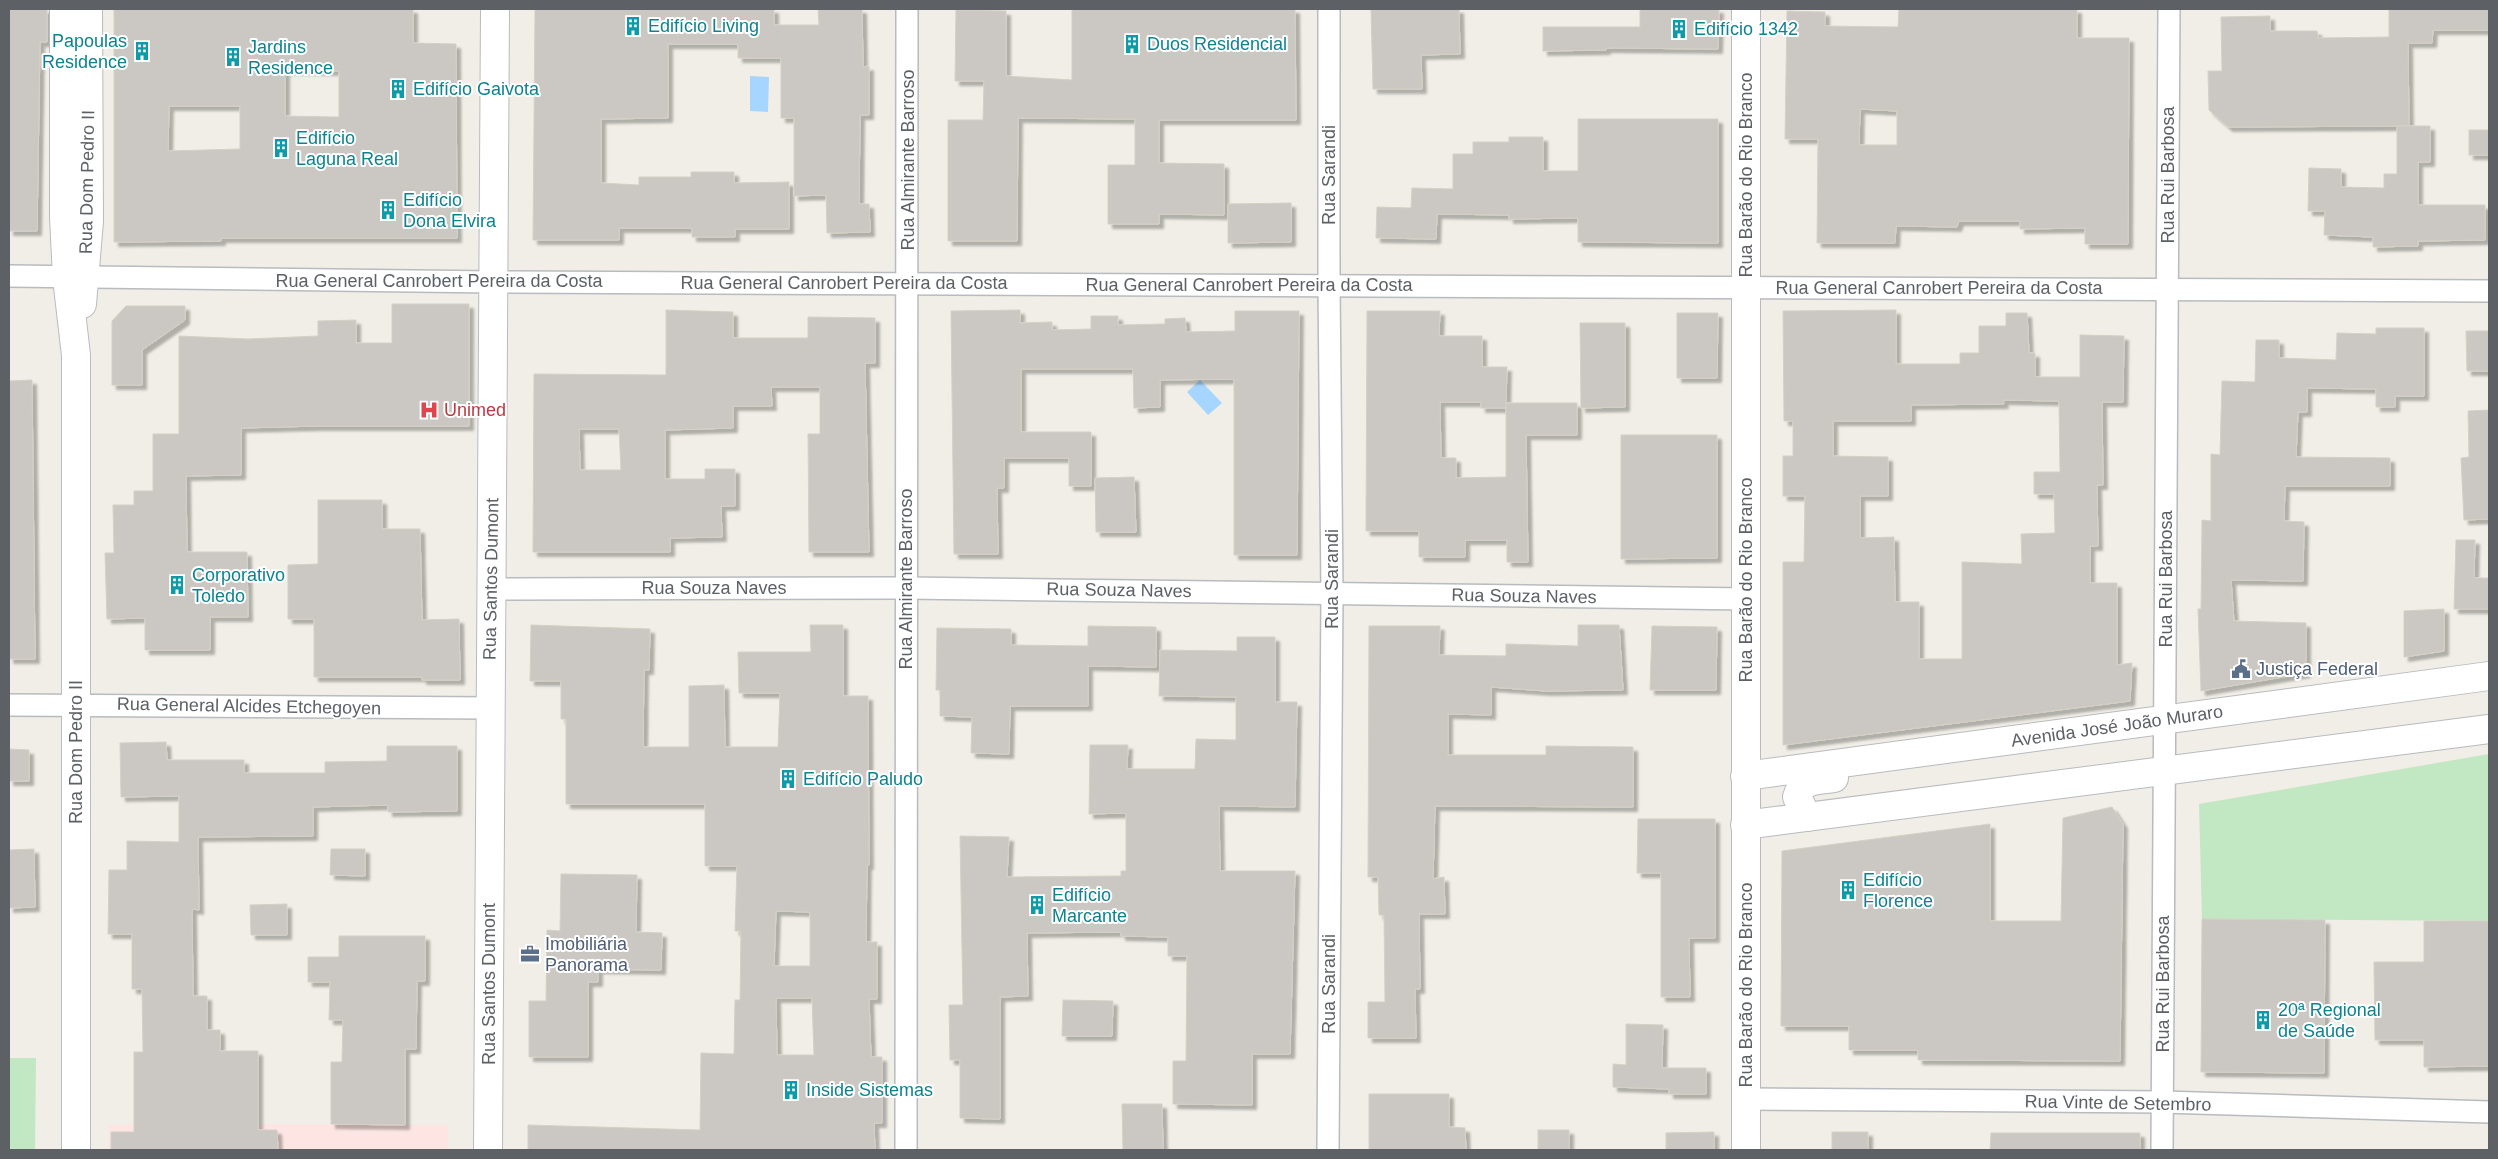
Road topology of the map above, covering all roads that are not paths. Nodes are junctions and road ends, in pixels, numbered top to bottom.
1 (64, 9) edge
2 (88, 9) edge
3 (495, 9) edge
4 (907, 9) edge
5 (1330, 9) edge
6 (1746, 9) edge
7 (2170, 9) edge
8 (9, 276) edge
9 (76, 278) junction
10 (494, 282) junction
11 (908, 284) junction
12 (1329, 285) junction
13 (1746, 287) junction
14 (2167, 290) junction
15 (2489, 291) edge
16 (906, 588) junction
17 (491, 590) junction
18 (1332, 593) junction
19 (1746, 599) junction
20 (2489, 676) edge
21 (77, 704) junction
22 (9, 705) edge
23 (490, 708) junction
24 (2165, 720) junction
25 (2489, 729) edge
26 (1929, 752) junction
27 (2165, 770) junction
28 (1745, 776) junction
29 (1807, 817) junction
30 (1745, 825) junction
31 (1746, 1099) junction
32 (2163, 1102) junction
33 (2489, 1112) edge
34 (76, 1150) edge
35 (488, 1150) edge
36 (906, 1150) edge
37 (1328, 1150) edge
38 (1746, 1150) edge
39 (2162, 1150) edge

1 - 9 street, Rua Dom Pedro II
2 - 9 street, Rua Dom Pedro II
3 - 10 street, Rua Santos Dumont
4 - 11 street, Rua Almirante Barroso
5 - 12 street, Rua Sarandi
6 - 13 street, Rua Barão do Rio Branco
7 - 14 street, Rua Rui Barbosa
8 - 9 street, Rua General Canrobert Pereira da Costa
9 - 10 street, Rua General Canrobert Pereira da Costa
9 - 21 street, Rua Dom Pedro II
10 - 11 street, Rua General Canrobert Pereira da Costa
10 - 17 street, Rua Santos Dumont
11 - 12 street, Rua General Canrobert Pereira da Costa
11 - 16 street, Rua Almirante Barroso
12 - 13 street, Rua General Canrobert Pereira da Costa
12 - 18 street, Rua Sarandi
13 - 14 street, Rua General Canrobert Pereira da Costa
13 - 19 street, Rua Barão do Rio Branco
14 - 15 street, Rua General Canrobert Pereira da Costa
14 - 24 street, Rua Rui Barbosa
16 - 17 street, Rua Souza Naves
16 - 18 street, Rua Souza Naves
16 - 36 street, Rua Almirante Barroso
17 - 23 street, Rua Santos Dumont
18 - 19 street, Rua Souza Naves
18 - 37 street, Rua Sarandi
19 - 28 street, Rua Barão do Rio Branco
20 - 24 street, Avenida José João Muraro
21 - 22 street, Rua General Alcides Etchegoyen
21 - 23 street, Rua General Alcides Etchegoyen
21 - 34 street, Rua Dom Pedro II
23 - 35 street, Rua Santos Dumont
24 - 26 street, Avenida José João Muraro
24 - 27 street, Rua Rui Barbosa
25 - 27 street
26 - 28 street, Avenida José João Muraro
26 - 29 street
27 - 29 street
27 - 32 street, Rua Rui Barbosa
28 - 30 street, Rua Barão do Rio Branco
29 - 30 street
30 - 31 street, Rua Barão do Rio Branco
31 - 32 street, Rua Vinte de Setembro
31 - 38 street, Rua Barão do Rio Branco
32 - 33 street, Rua Vinte de Setembro
32 - 39 street, Rua Rui Barbosa

